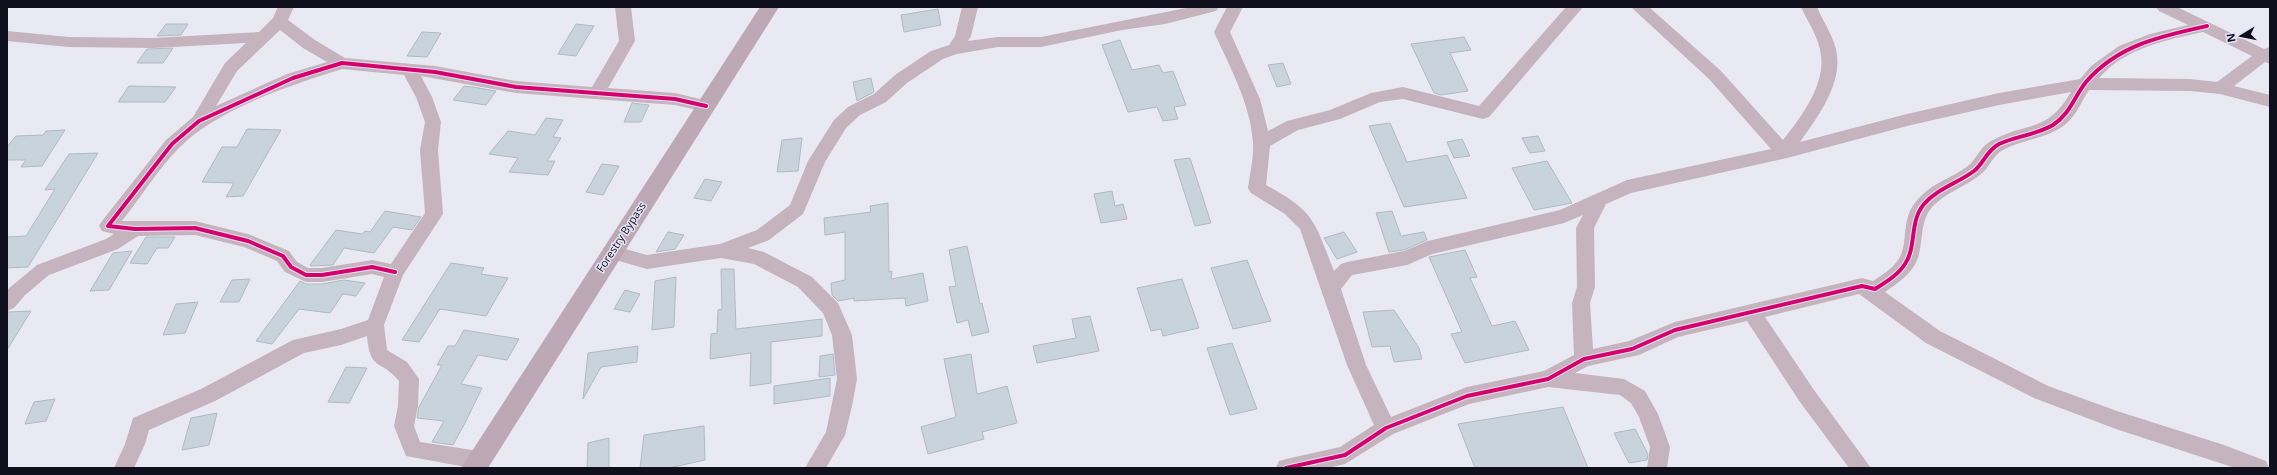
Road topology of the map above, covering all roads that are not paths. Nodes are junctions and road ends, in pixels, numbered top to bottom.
1 (623, 7) edge
2 (770, 7) edge
3 (970, 7) edge
4 (1211, 7) edge
5 (1235, 7) edge
6 (1575, 7) edge
7 (1639, 7) edge
8 (1809, 7) edge
9 (2164, 7) edge
10 (283, 14) edge
11 (2207, 26) junction
12 (7, 36) edge
13 (263, 37) junction
14 (955, 49) junction
15 (2268, 55) edge
16 (342, 63) junction
17 (410, 70) junction
18 (2084, 84) junction
19 (2220, 88) junction
20 (597, 93) junction
21 (2270, 101) edge
22 (706, 106) junction
23 (199, 121) junction
24 (1261, 143) junction
25 (1786, 152) junction
26 (1600, 199) junction
27 (135, 229) junction
28 (721, 251) junction
29 (611, 252) junction
30 (395, 272) junction
31 (1332, 286) junction
32 (1862, 286) junction
33 (7, 303) edge
34 (1751, 312) junction
35 (375, 325) junction
36 (1584, 359) junction
37 (1548, 378) junction
38 (1386, 428) junction
39 (476, 464) edge
40 (124, 468) edge
41 (815, 468) edge
42 (1286, 468) edge
43 (1657, 468) edge
44 (1861, 468) edge
45 (2259, 468) edge

1 - 20 street
2 - 22 street, Forestry Bypass
3 - 14 street
4 - 14 street
5 - 24 street
6 - 24 street
7 - 25 street
8 - 25 street
9 - 11 street
10 - 13 street
10 - 16 street
11 - 15 street
11 - 18 street
12 - 13 street
13 - 23 street
14 - 28 street
15 - 19 street
16 - 17 street
16 - 23 street
17 - 20 street
17 - 30 street
18 - 19 street
18 - 25 street
18 - 32 street
19 - 21 street
20 - 22 street
22 - 29 street, Forestry Bypass
23 - 27 street
24 - 31 street
25 - 26 street
26 - 31 street
26 - 36 street
27 - 30 street
27 - 33 street
28 - 29 street
28 - 41 street
29 - 39 street, Forestry Bypass
30 - 35 street
31 - 38 street
32 - 34 street
32 - 45 street
34 - 36 street
34 - 44 street
35 - 39 street
35 - 40 street
36 - 37 street
37 - 38 street
37 - 43 street
38 - 42 street

